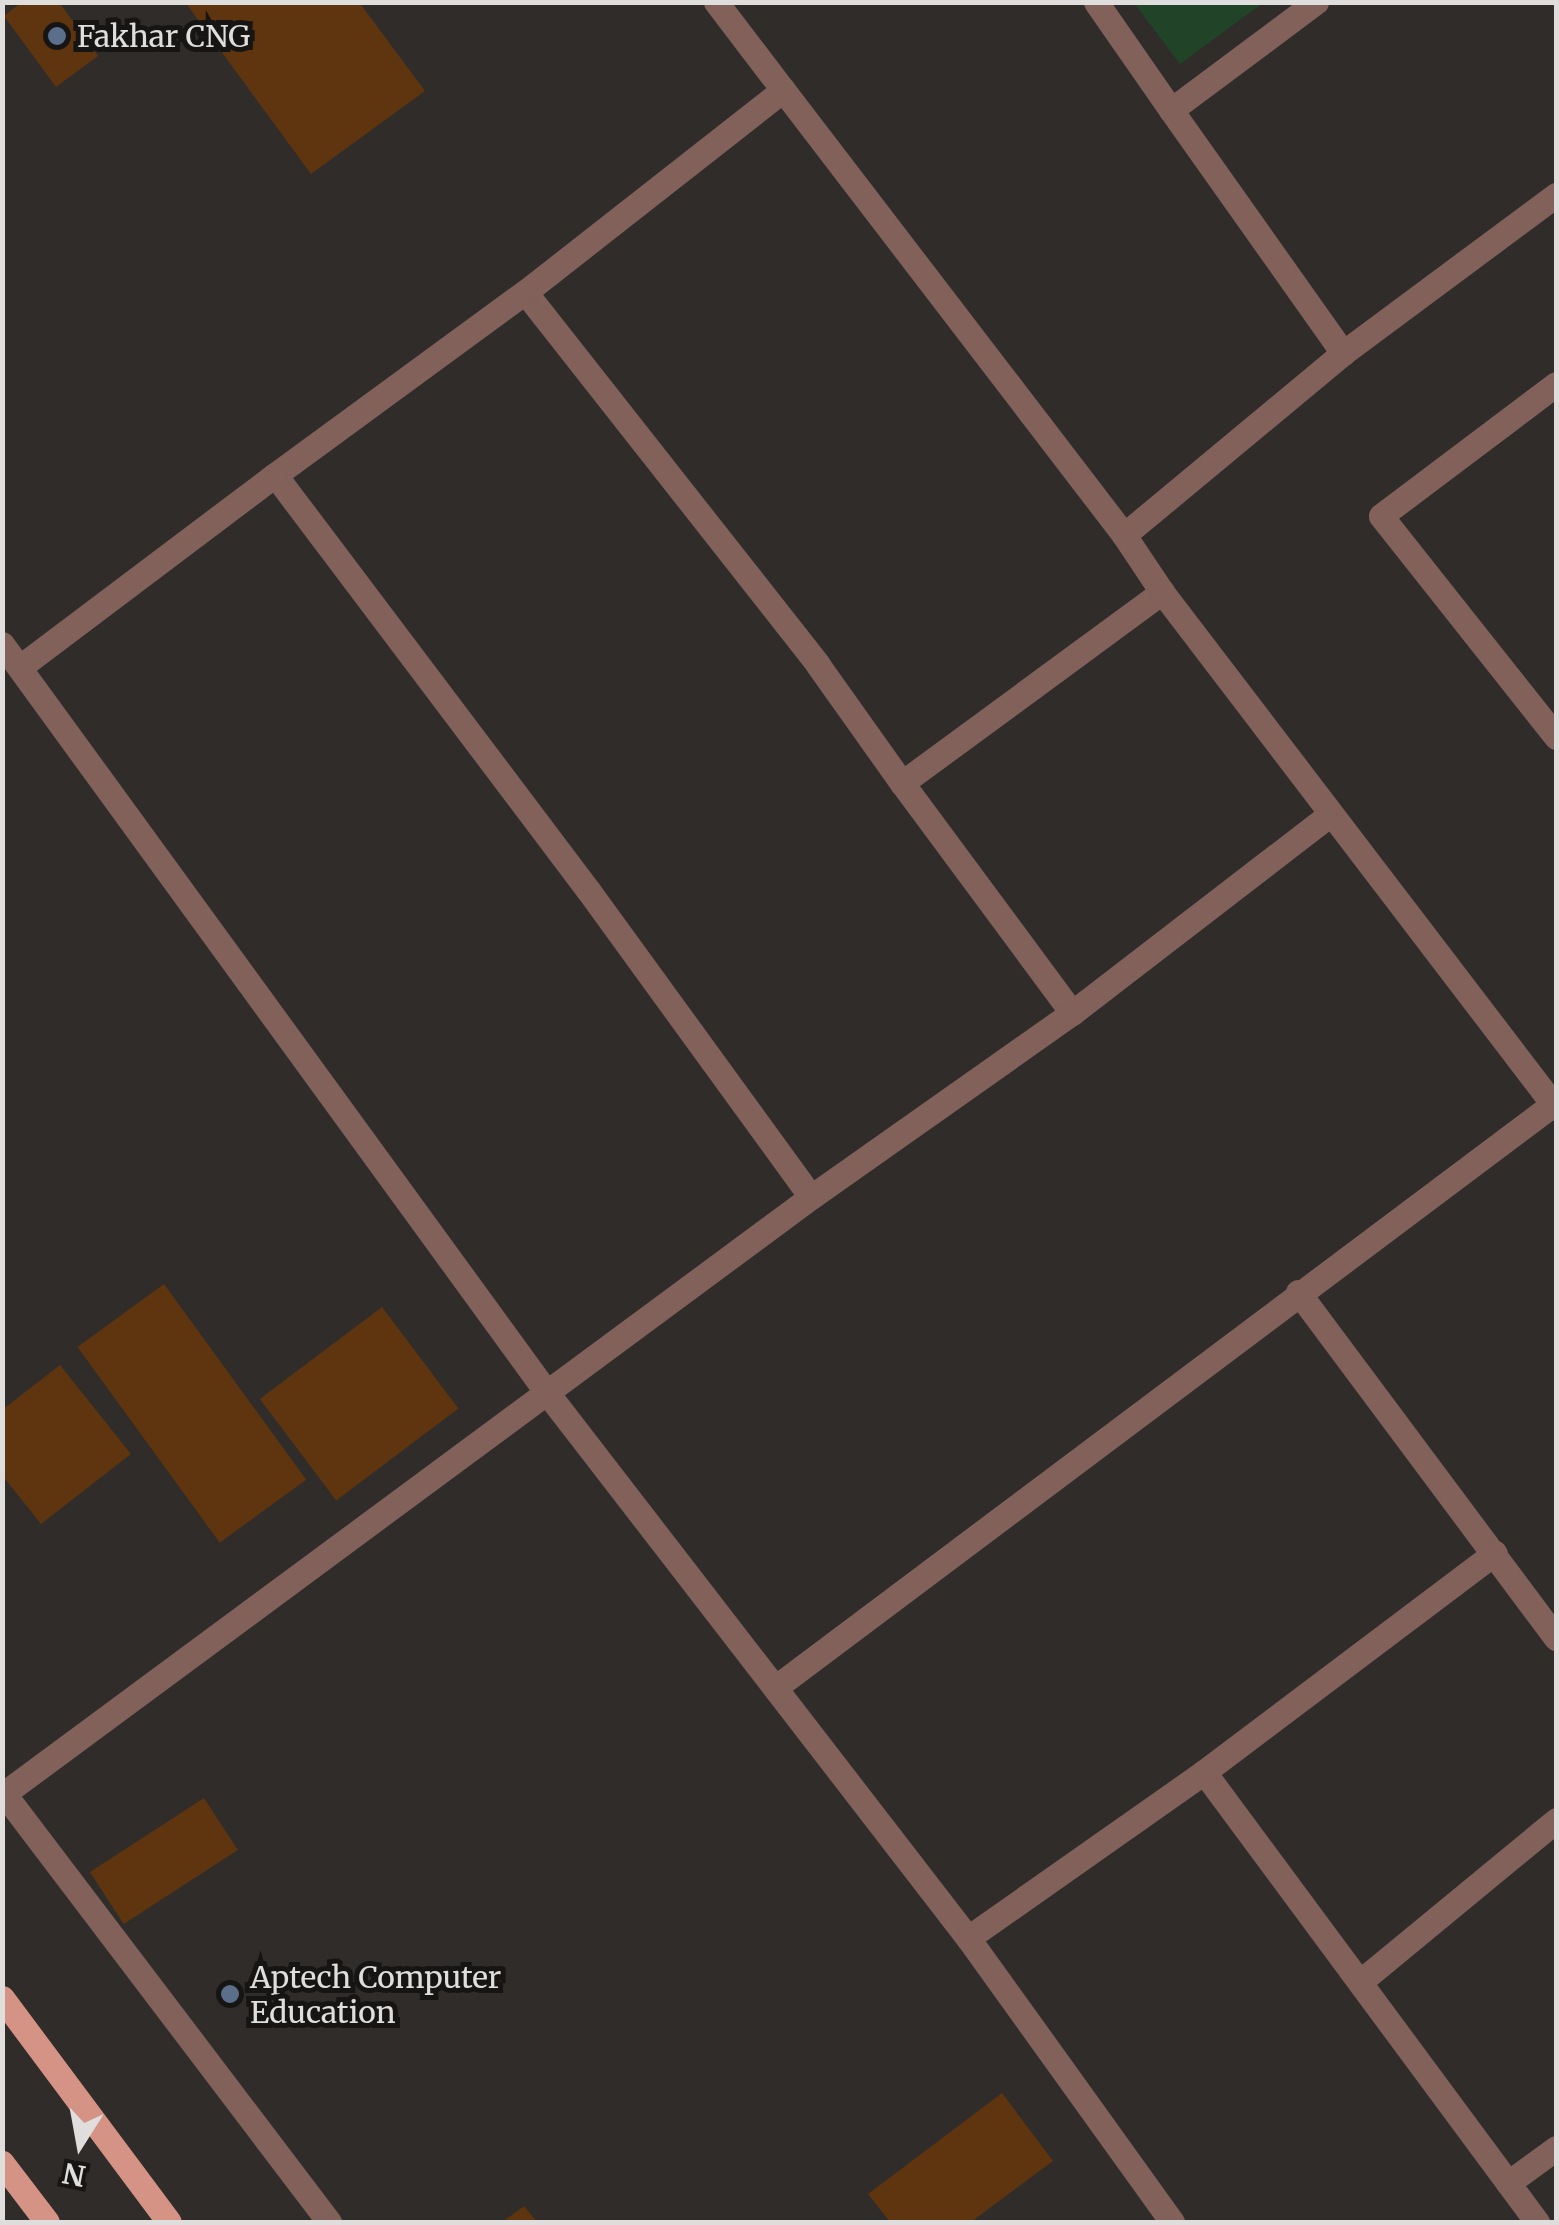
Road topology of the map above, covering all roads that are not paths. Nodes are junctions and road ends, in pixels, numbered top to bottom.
1 (716, 2) edge
2 (1096, 2) edge
3 (1316, 2) edge
4 (783, 90) junction
5 (1171, 110) junction
6 (1556, 196) edge
7 (525, 292) junction
8 (1344, 353) junction
9 (1555, 388) edge
10 (275, 475) junction
11 (1124, 536) junction
12 (1162, 592) junction
13 (2, 644) edge
14 (20, 667) junction
15 (1556, 737) edge
16 (902, 783) junction
17 (1329, 814) junction
18 (1072, 1013) junction
19 (1555, 1104) edge
20 (810, 1196) junction
21 (1298, 1292) junction
22 (548, 1394) junction
23 (1495, 1552) junction
24 (1556, 1638) edge
25 (776, 1687) junction
26 (1204, 1772) junction
27 (3, 1793) edge
28 (1556, 1820) edge
29 (968, 1938) junction
30 (1361, 1981) junction
31 (2, 1998) edge
32 (1556, 2148) edge
33 (2, 2163) edge
34 (1508, 2183) junction
35 (47, 2222) edge
36 (169, 2222) edge
37 (329, 2222) edge
38 (1172, 2222) edge
39 (1537, 2222) edge

1 - 4 street
2 - 5 street
3 - 5 street
4 - 7 street
4 - 11 street
5 - 8 street
6 - 8 street
7 - 10 street
7 - 16 street
8 - 11 street
9 - 15 street
10 - 14 street
10 - 20 street
11 - 12 street
12 - 16 street
12 - 17 street
13 - 14 street
14 - 22 street
16 - 18 street
17 - 18 street
17 - 19 street
18 - 20 street
19 - 21 street
20 - 22 street
21 - 23 street
21 - 25 street
22 - 25 street
22 - 27 street
23 - 24 street
23 - 26 street
25 - 29 street
26 - 29 street
26 - 30 street
27 - 37 street
28 - 30 street
29 - 38 street
30 - 34 street
31 - 36 main road
32 - 34 street
33 - 35 main road
34 - 39 street

